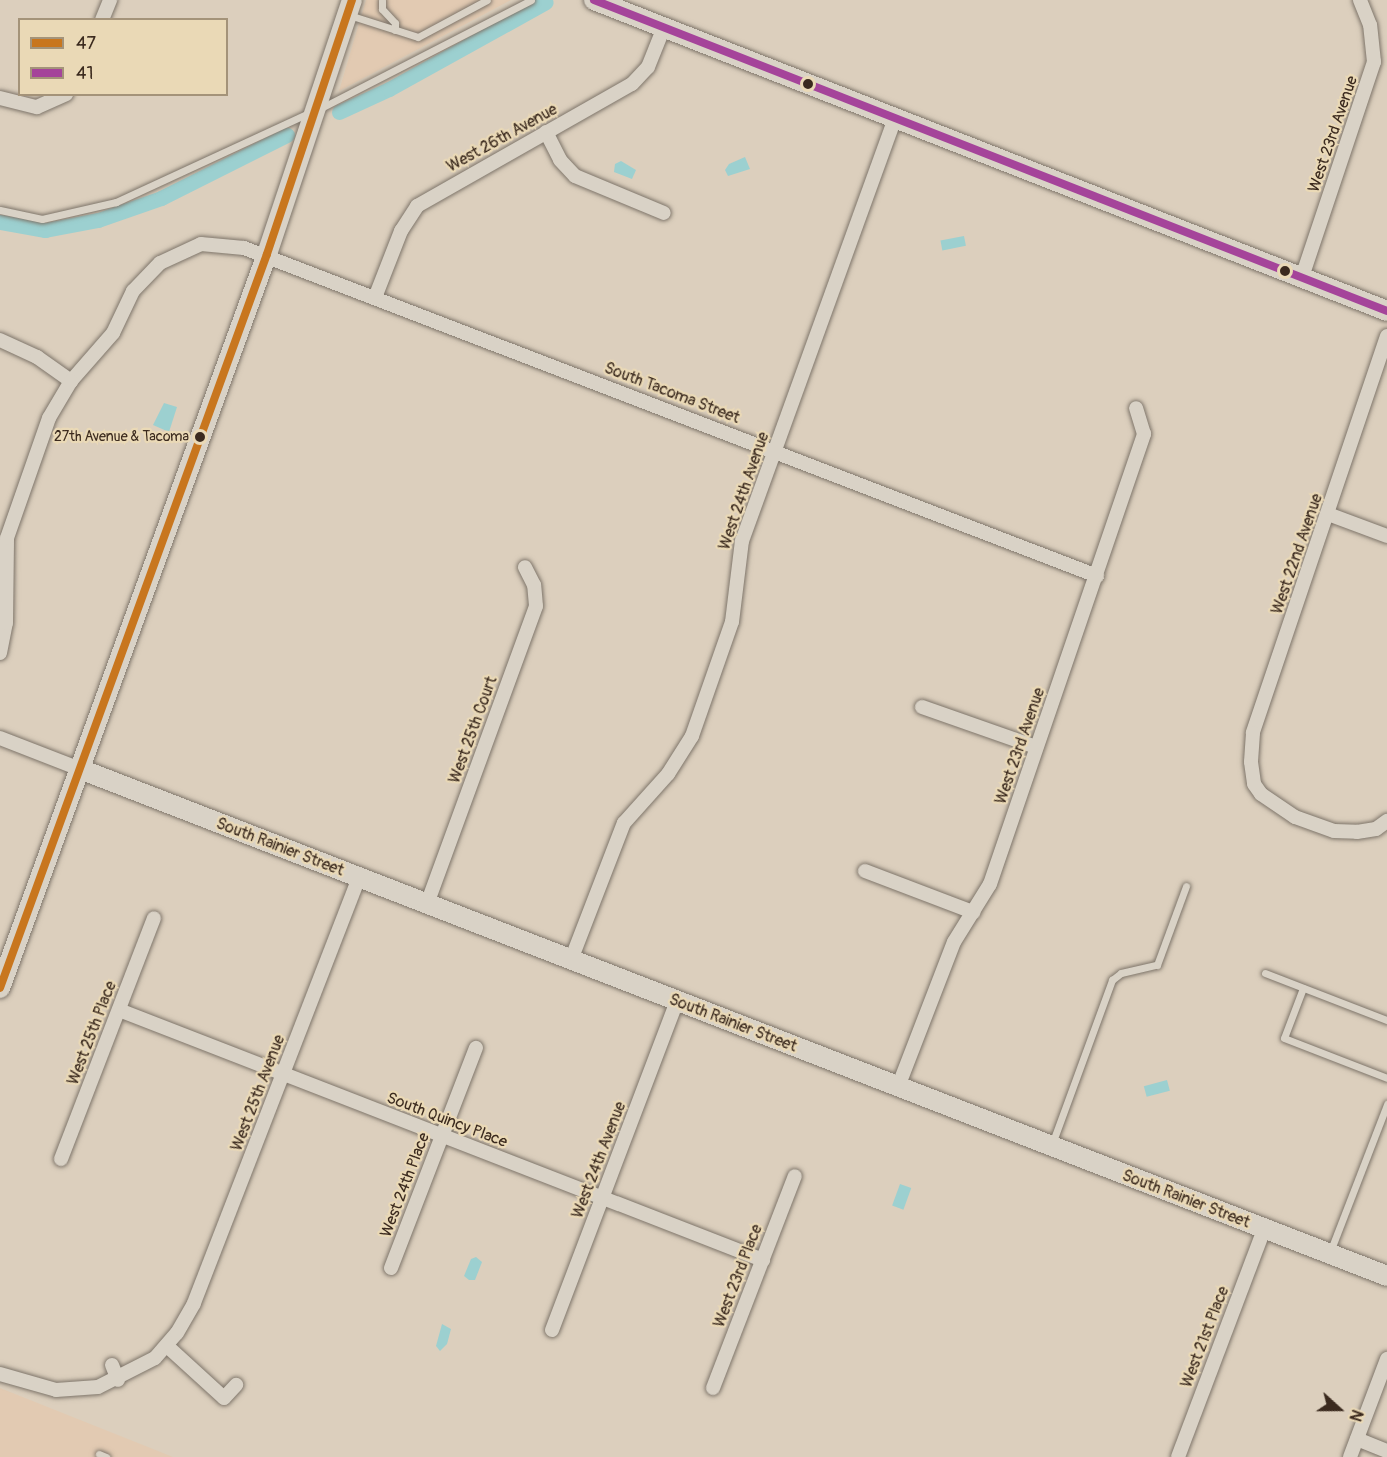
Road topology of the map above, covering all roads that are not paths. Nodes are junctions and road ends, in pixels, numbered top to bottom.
1 (110, 0) edge
2 (382, 0) edge
3 (487, 0) edge
4 (531, 0) edge
5 (594, 0) edge
6 (1359, 0) edge
7 (477, 2) edge
8 (347, 4) edge
9 (103, 18) edge
10 (664, 27) junction
11 (395, 30) junction
12 (0, 98) edge
13 (61, 98) edge
14 (316, 110) junction
15 (895, 119) junction
16 (546, 132) junction
17 (0, 210) edge
18 (664, 213) dead end
19 (267, 254) junction
20 (1302, 277) junction
21 (375, 296) junction
22 (1387, 311) edge
23 (1387, 336) edge
24 (0, 340) edge
25 (71, 381) junction
26 (1136, 408) dead end
27 (775, 451) junction
28 (1328, 514) junction
29 (1387, 536) edge
30 (525, 567) dead end
31 (1097, 576) junction
32 (0, 653) edge
33 (922, 707) dead end
34 (0, 738) edge
35 (1036, 747) junction
36 (80, 769) junction
37 (1382, 825) edge
38 (865, 872) dead end
39 (359, 878) junction
40 (1186, 886) dead end
41 (427, 904) junction
42 (973, 912) junction
43 (154, 918) dead end
44 (571, 960) junction
45 (1265, 974) dead end
46 (0, 988) edge
47 (1303, 988) junction
48 (677, 1001) junction
49 (119, 1010) junction
50 (1387, 1020) edge
51 (477, 1048) dead end
52 (283, 1074) junction
53 (1387, 1078) edge
54 (898, 1087) junction
55 (1387, 1104) edge
56 (442, 1136) junction
57 (1051, 1146) junction
58 (61, 1159) dead end
59 (795, 1176) dead end
60 (603, 1198) junction
61 (1264, 1228) junction
62 (1330, 1254) junction
63 (762, 1260) junction
64 (391, 1268) dead end
65 (1387, 1276) edge
66 (552, 1330) dead end
67 (167, 1346) junction
68 (1387, 1359) edge
69 (112, 1365) dead end
70 (0, 1374) edge
71 (118, 1380) junction
72 (236, 1385) dead end
73 (713, 1388) dead end
74 (1357, 1439) junction
75 (1387, 1451) edge
76 (1178, 1457) edge
77 (1350, 1457) edge

1 - 9 street
2 - 11 lane
3 - 7 lane
4 - 14 lane
5 - 10 street
6 - 20 street, West 23rd Avenue
7 - 11 lane
8 - 11 lane
8 - 14 street
10 - 15 street
10 - 16 street, West 26th Avenue
12 - 13 street
14 - 17 lane
14 - 19 street
15 - 20 street
15 - 27 street, West 24th Avenue
16 - 18 street
16 - 21 street, West 26th Avenue
19 - 21 street, South Tacoma Street
19 - 25 street, South Tacoma Street
19 - 36 street
20 - 22 street
21 - 27 street, South Tacoma Street
23 - 28 street, West 22nd Avenue
24 - 25 street
25 - 32 street, South Tacoma Street
26 - 31 street, West 23rd Avenue
27 - 31 street, South Tacoma Street
27 - 44 street, West 24th Avenue
28 - 29 street
28 - 37 street, West 22nd Avenue
30 - 41 street, West 25th Court
31 - 35 street, West 23rd Avenue
33 - 35 street
34 - 36 street
35 - 42 street, West 23rd Avenue
36 - 39 street, South Rainier Street
36 - 46 street
38 - 42 street
39 - 41 street, South Rainier Street
39 - 52 street, West 25th Avenue
40 - 57 lane
41 - 44 street, South Rainier Street
42 - 54 street, West 23rd Avenue
43 - 49 street, West 25th Place
44 - 48 street, South Rainier Street
45 - 47 lane
47 - 50 lane
47 - 53 lane
48 - 54 street, South Rainier Street
48 - 60 street, West 24th Avenue
49 - 52 street, South Quincy Place
49 - 58 street, West 25th Place
51 - 56 street, West 24th Place
52 - 56 street, South Quincy Place
52 - 67 street, West 25th Avenue
54 - 57 street, South Rainier Street
55 - 62 lane
56 - 60 street, South Quincy Place
56 - 64 street, West 24th Place
57 - 61 street, South Rainier Street
59 - 63 street, West 23rd Place
60 - 63 street, South Quincy Place
60 - 66 street, West 24th Avenue
61 - 62 street, South Rainier Street
61 - 76 street, West 21st Place
62 - 65 street, South Rainier Street
63 - 73 street, West 23rd Place
67 - 71 street, West 25th Avenue
67 - 72 street
68 - 74 street
69 - 71 street
70 - 71 street, West 25th Avenue
74 - 75 street
74 - 77 street

